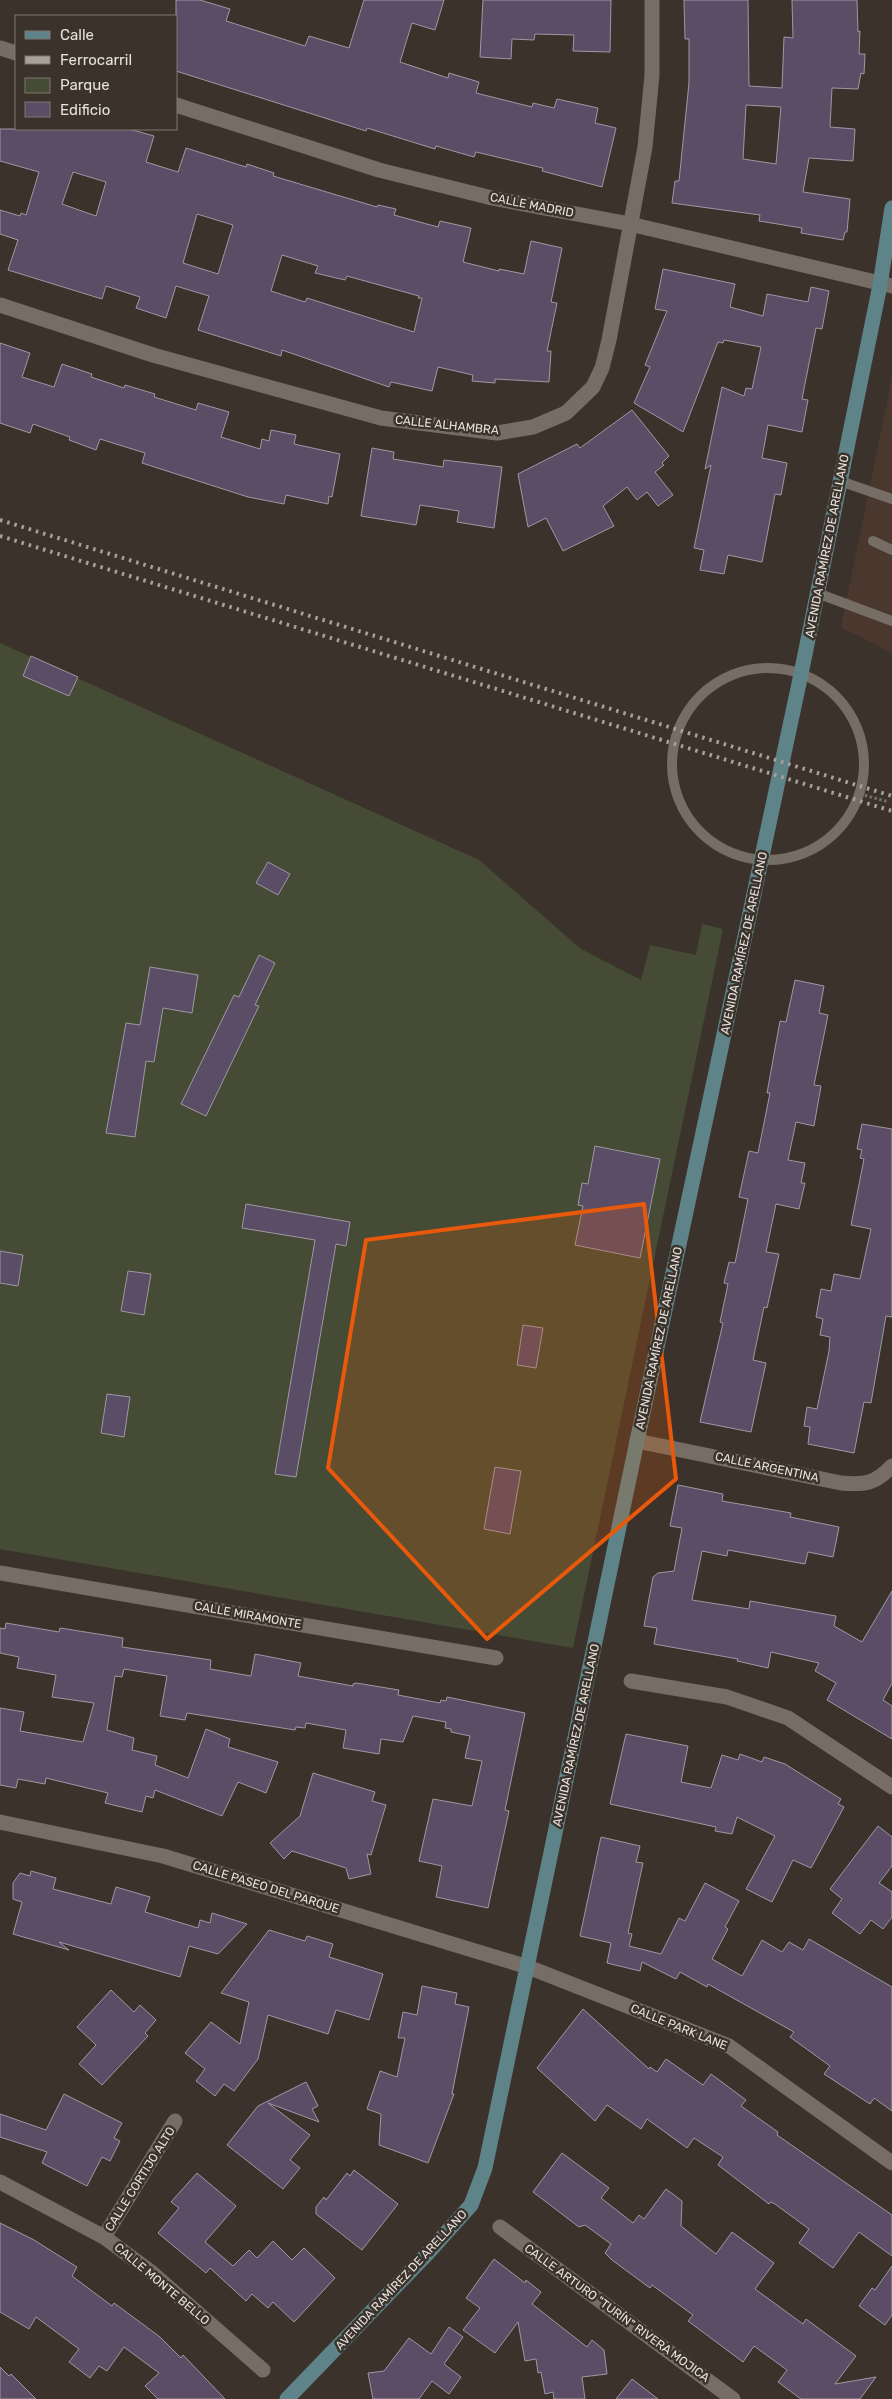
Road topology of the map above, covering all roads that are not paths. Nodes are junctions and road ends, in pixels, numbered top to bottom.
1 (652, 0) edge
2 (0, 48) edge
3 (15, 53) edge
4 (178, 106) edge
5 (892, 208) edge
6 (630, 224) junction
7 (886, 285) edge
8 (0, 305) edge
9 (840, 481) junction
10 (892, 499) edge
11 (873, 541) dead end
12 (892, 550) edge
13 (817, 593) junction
14 (892, 620) edge
15 (801, 674) junction
16 (762, 860) junction
17 (637, 1441) junction
18 (892, 1466) edge
19 (0, 1573) edge
20 (496, 1658) dead end
21 (631, 1681) dead end
22 (892, 1787) edge
23 (0, 1822) edge
24 (528, 1966) junction
25 (175, 2121) dead end
26 (892, 2163) edge
27 (0, 2182) edge
28 (500, 2227) dead end
29 (104, 2237) junction
30 (263, 2370) dead end
31 (287, 2399) edge
32 (733, 2399) edge

1 - 6 street, CALLE ALHAMBRA
2 - 3 street
4 - 6 street, CALLE MADRID
5 - 7 street, AVENIDA RAMÍREZ DE ARELLANO
6 - 7 street, CALLE MADRID
6 - 8 street, CALLE ALHAMBRA
7 - 9 street, AVENIDA RAMÍREZ DE ARELLANO
9 - 10 lane
9 - 13 street, AVENIDA RAMÍREZ DE ARELLANO
11 - 12 lane
13 - 14 lane
13 - 15 street, AVENIDA RAMÍREZ DE ARELLANO
15 - 16 street, AVENIDA RAMÍREZ DE ARELLANO
15 - 16 lane
15 - 16 lane
16 - 17 street, AVENIDA RAMÍREZ DE ARELLANO
17 - 18 street, CALLE ARGENTINA
17 - 24 street, AVENIDA RAMÍREZ DE ARELLANO
19 - 20 street, CALLE MIRAMONTE
21 - 22 street
23 - 24 street, CALLE PASEO DEL PARQUE
24 - 26 street, CALLE PARK LANE
24 - 31 street, AVENIDA RAMÍREZ DE ARELLANO
25 - 29 street, CALLE CORTIJO ALTO
27 - 29 street, CALLE MONTE BELLO
28 - 32 street, CALLE ARTURO "TURÍN" RIVERA MOJICA
29 - 30 street, CALLE MONTE BELLO

